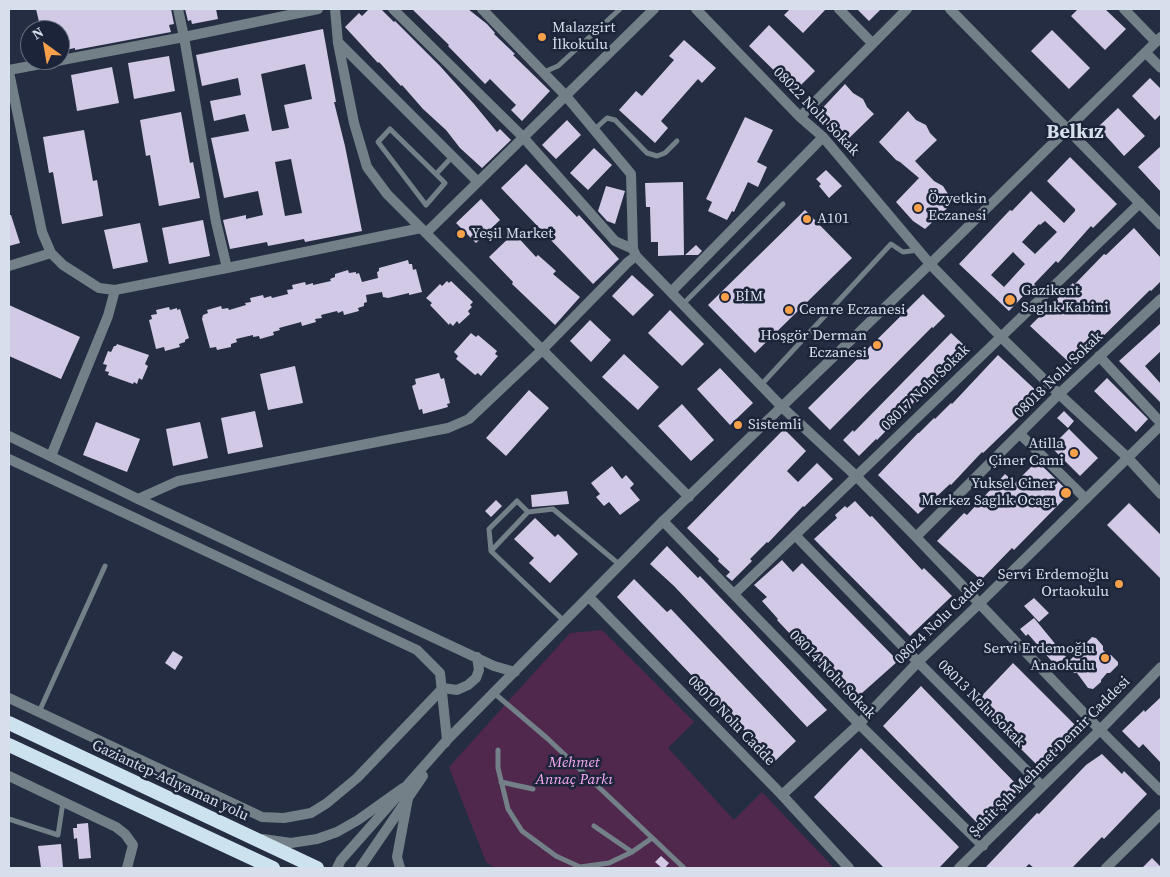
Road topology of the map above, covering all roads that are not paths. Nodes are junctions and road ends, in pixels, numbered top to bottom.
1 (178, 9) edge
2 (318, 9) edge
3 (335, 9) edge
4 (393, 9) edge
5 (482, 9) edge
6 (620, 9) edge
7 (654, 9) edge
8 (696, 9) edge
9 (839, 9) edge
10 (907, 9) edge
11 (950, 9) edge
12 (1124, 9) edge
13 (184, 37) junction
14 (1159, 39) edge
15 (338, 43) junction
16 (872, 43) junction
17 (1146, 53) junction
18 (1161, 68) edge
19 (9, 71) edge
20 (543, 72) junction
21 (566, 96) junction
22 (800, 117) junction
23 (1066, 128) junction
24 (595, 129) junction
25 (523, 137) junction
26 (824, 138) junction
27 (677, 142) dead end
28 (453, 157) junction
29 (436, 174) junction
30 (478, 182) junction
31 (1140, 202) junction
32 (783, 204) dead end
33 (1161, 224) edge
34 (423, 230) junction
35 (918, 250) junction
36 (51, 253) junction
37 (634, 253) junction
38 (930, 264) junction
39 (9, 266) edge
40 (227, 268) junction
41 (115, 290) junction
42 (672, 292) junction
43 (1161, 299) edge
44 (683, 304) junction
45 (1001, 336) junction
46 (541, 351) junction
47 (1099, 356) junction
48 (761, 385) junction
49 (1059, 394) junction
50 (782, 407) junction
51 (1161, 424) edge
52 (1020, 434) junction
53 (9, 436) edge
54 (51, 456) junction
55 (1127, 457) junction
56 (9, 459) edge
57 (856, 476) junction
58 (1161, 494) edge
59 (689, 497) junction
60 (138, 499) junction
61 (1086, 499) junction
62 (528, 512) junction
63 (664, 521) junction
64 (795, 535) junction
65 (916, 537) junction
66 (491, 551) junction
67 (620, 565) junction
68 (105, 566) dead end
69 (734, 594) junction
70 (589, 597) junction
71 (979, 604) junction
72 (565, 622) junction
73 (476, 657) junction
74 (918, 662) junction
75 (1161, 667) edge
76 (515, 672) junction
77 (443, 688) junction
78 (494, 693) junction
79 (9, 698) edge
80 (39, 712) junction
81 (9, 723) edge
82 (859, 724) junction
83 (1100, 730) junction
84 (447, 740) junction
85 (9, 745) edge
86 (498, 750) dead end
87 (9, 776) edge
88 (501, 782) junction
89 (410, 783) junction
90 (1042, 786) junction
91 (533, 789) dead end
92 (1161, 791) edge
93 (782, 795) junction
94 (408, 797) junction
95 (63, 802) junction
96 (1161, 814) edge
97 (9, 819) edge
98 (594, 826) dead end
99 (251, 837) junction
100 (652, 838) junction
101 (982, 846) junction
102 (632, 852) junction
103 (265, 866) edge
104 (677, 866) edge
105 (127, 868) edge
106 (317, 868) edge
107 (337, 868) edge
108 (360, 868) edge
109 (400, 868) edge
110 (684, 868) edge
111 (849, 868) edge
112 (959, 868) edge
113 (1106, 868) edge

1 - 13 street
2 - 13 street
3 - 15 street
4 - 25 street
5 - 20 street
6 - 20 lane
7 - 21 street
8 - 22 street, 08022 Nolu Sokak
9 - 16 street
10 - 16 street
11 - 23 street
12 - 14 street
13 - 19 street
13 - 40 street
14 - 17 street
15 - 28 street
15 - 34 street
16 - 22 street
17 - 18 street
17 - 23 street
19 - 36 street
20 - 21 street
21 - 24 street
21 - 25 street
22 - 26 street, 08022 Nolu Sokak
23 - 31 street
23 - 38 street
24 - 27 lane
24 - 37 street
25 - 30 street
25 - 37 street
26 - 35 street, 08022 Nolu Sokak
26 - 42 street
28 - 29 lane
28 - 30 street
29 - 29 lane
30 - 34 street
31 - 33 street
31 - 45 street, 08017 Nolu Sokak
32 - 44 lane
34 - 40 street
34 - 46 street
35 - 38 street, 08022 Nolu Sokak
35 - 48 lane
36 - 39 street
36 - 41 street
37 - 42 street
37 - 46 street
38 - 45 street, 08022 Nolu Sokak
38 - 50 street
40 - 41 street
41 - 54 street
42 - 44 street
43 - 47 street, 08018 Nolu Sokak
44 - 48 street
45 - 49 street, 08022 Nolu Sokak
45 - 57 street, 08017 Nolu Sokak
46 - 59 street
46 - 60 street
47 - 49 street, 08018 Nolu Sokak
47 - 51 street
48 - 50 street
49 - 52 street, 08018 Nolu Sokak
49 - 55 street, 08022 Nolu Sokak
50 - 57 street
50 - 59 street
51 - 55 street, 08024 Nolu Cadde
52 - 61 street
52 - 65 street, 08018 Nolu Sokak
53 - 54 street
54 - 60 street
55 - 58 street, 08022 Nolu Sokak
55 - 61 street, 08024 Nolu Cadde
56 - 77 street
57 - 64 street, 08017 Nolu Sokak
57 - 65 street
59 - 63 street
60 - 73 street
61 - 71 street, 08024 Nolu Cadde
62 - 66 lane
62 - 66 lane
62 - 67 lane
63 - 67 street
63 - 69 street, 08014 Nolu Sokak
64 - 69 street, 08017 Nolu Sokak
64 - 74 street, 08013 Nolu Sokak
65 - 71 street
66 - 72 lane
67 - 70 street
68 - 80 lane
69 - 82 street, 08014 Nolu Sokak
70 - 72 street
70 - 93 street, 08010 Nolu Cadde
71 - 74 street, 08024 Nolu Cadde
71 - 83 street
72 - 76 street
73 - 76 street
73 - 77 street
74 - 82 street, 08024 Nolu Cadde
74 - 90 street, 08013 Nolu Sokak
75 - 83 street, Şehit Şıh Mehmet Demir Caddesi
76 - 78 street
77 - 80 street
77 - 84 street
78 - 84 street
78 - 100 lane
79 - 80 street
81 - 99 highway, Gaziantep-Adıyaman yolu
82 - 93 street, 08024 Nolu Cadde
82 - 101 street, 08014 Nolu Sokak
83 - 90 street, Şehit Şıh Mehmet Demir Caddesi
83 - 92 street
84 - 89 street
84 - 94 street
85 - 103 highway
86 - 88 lane
87 - 95 street
88 - 91 lane
88 - 102 lane
89 - 99 street
89 - 107 street
90 - 101 street, Şehit Şıh Mehmet Demir Caddesi
93 - 111 street, 08010 Nolu Cadde
94 - 108 street
94 - 109 street
95 - 97 lane
95 - 105 street
96 - 113 street
98 - 102 lane
99 - 106 highway, Gaziantep-Adıyaman yolu
100 - 102 lane
100 - 104 lane
101 - 112 street, Şehit Şıh Mehmet Demir Caddesi
104 - 110 lane

